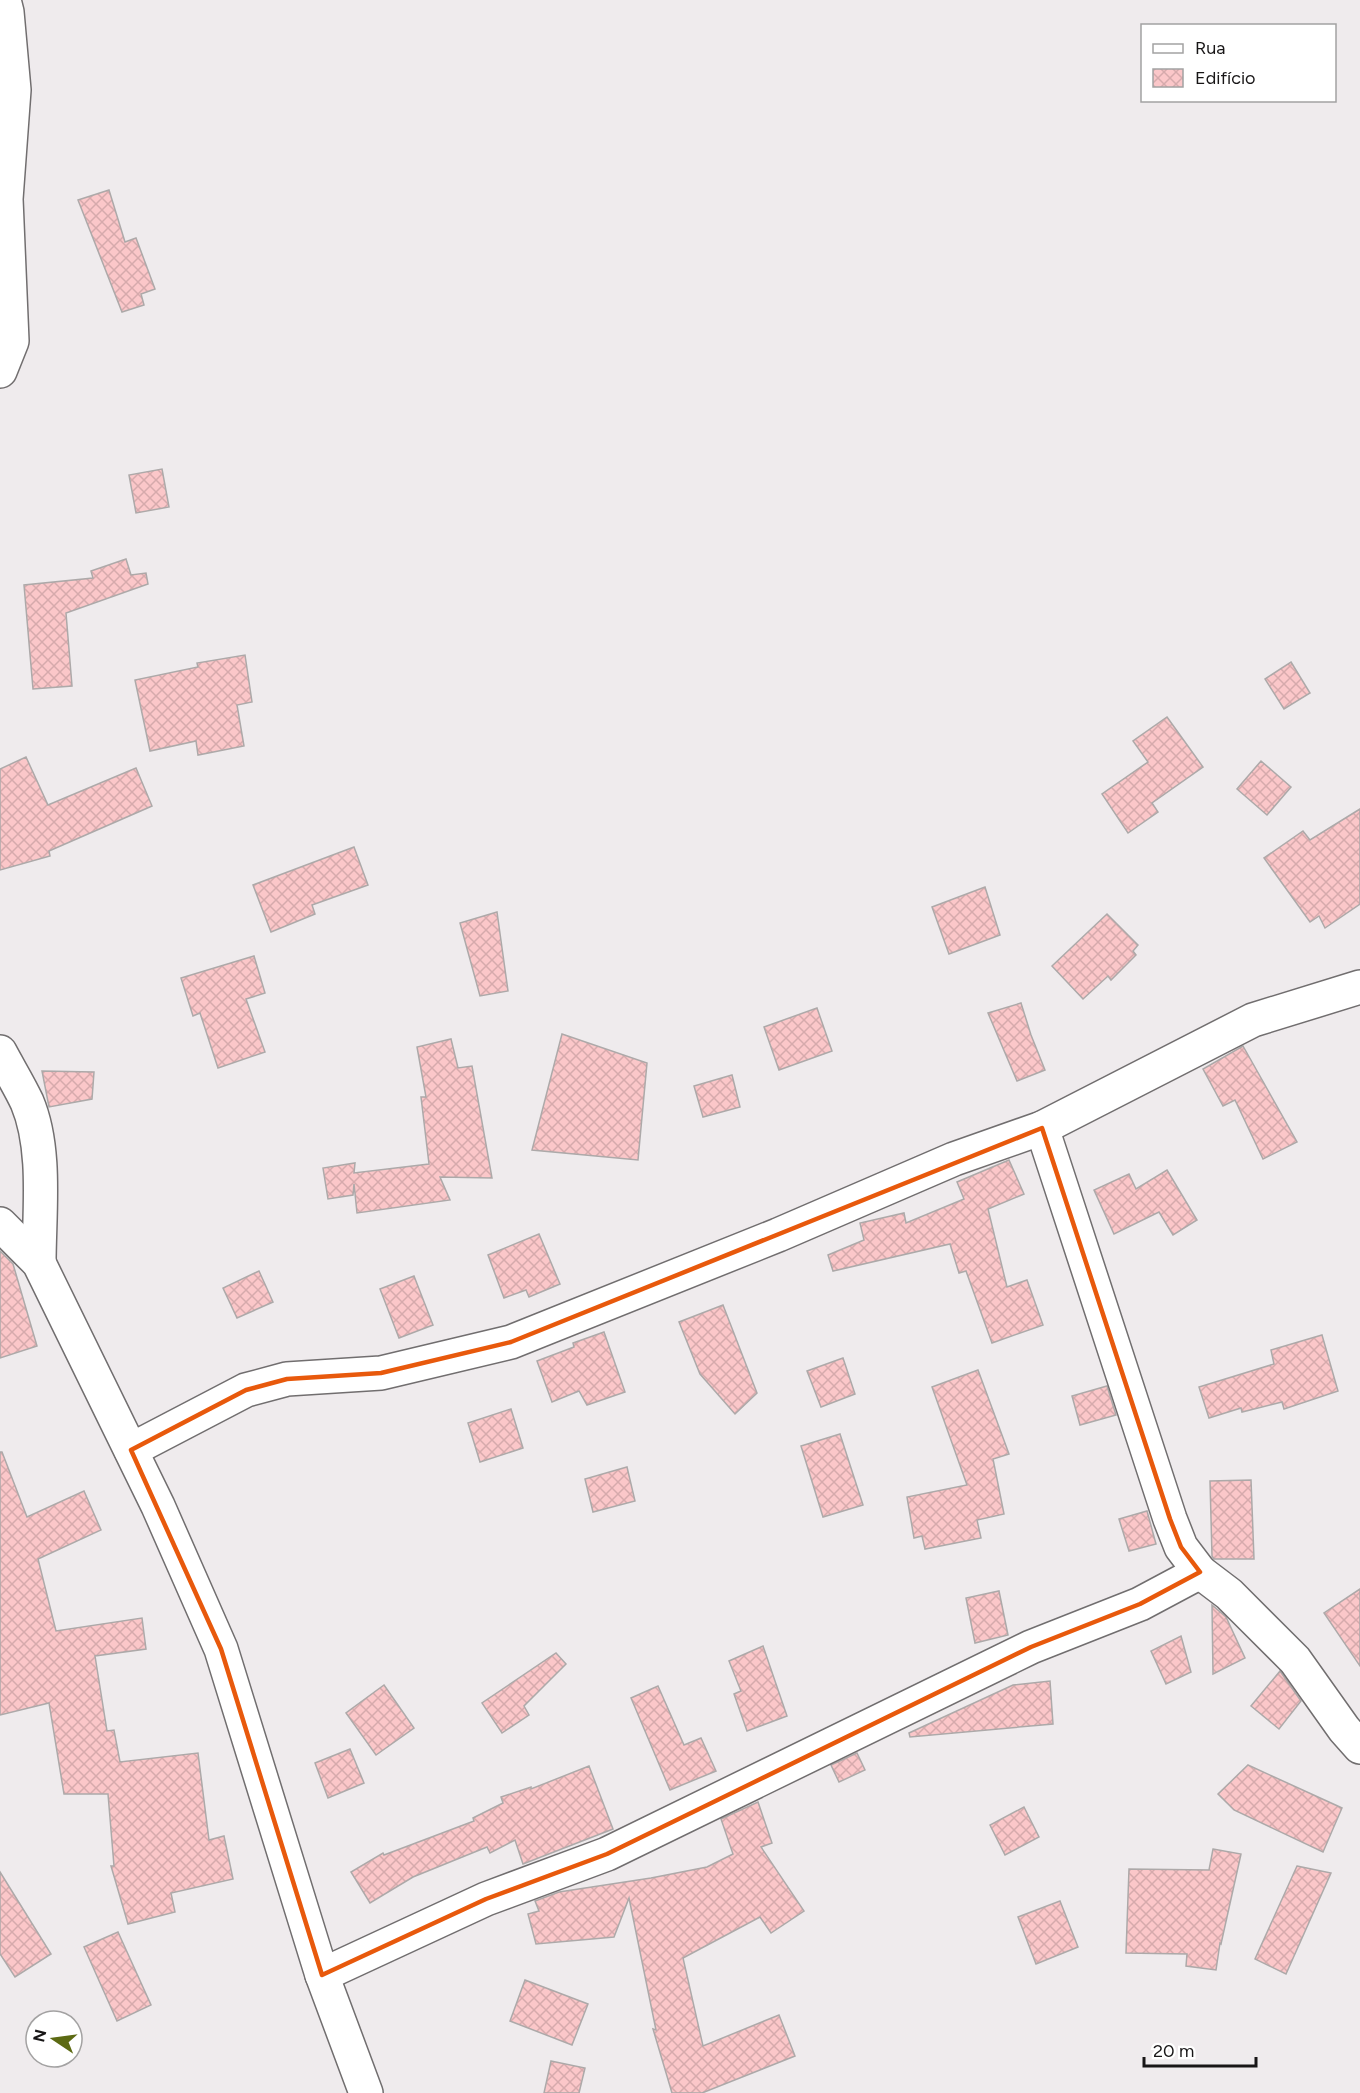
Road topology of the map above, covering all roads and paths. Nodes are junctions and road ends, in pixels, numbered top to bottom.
1 (4, 0) edge
2 (0, 370) edge
3 (1360, 987) edge
4 (0, 1053) edge
5 (1042, 1128) junction
6 (0, 1224) edge
7 (39, 1263) junction
8 (131, 1449) junction
9 (1200, 1572) junction
10 (1360, 1747) edge
11 (322, 1975) junction
12 (366, 2093) edge

1 - 2 street
3 - 5 street
4 - 7 street
5 - 8 street
5 - 9 street
6 - 7 street
7 - 8 street
8 - 11 street
9 - 10 street
9 - 11 street
11 - 12 street

